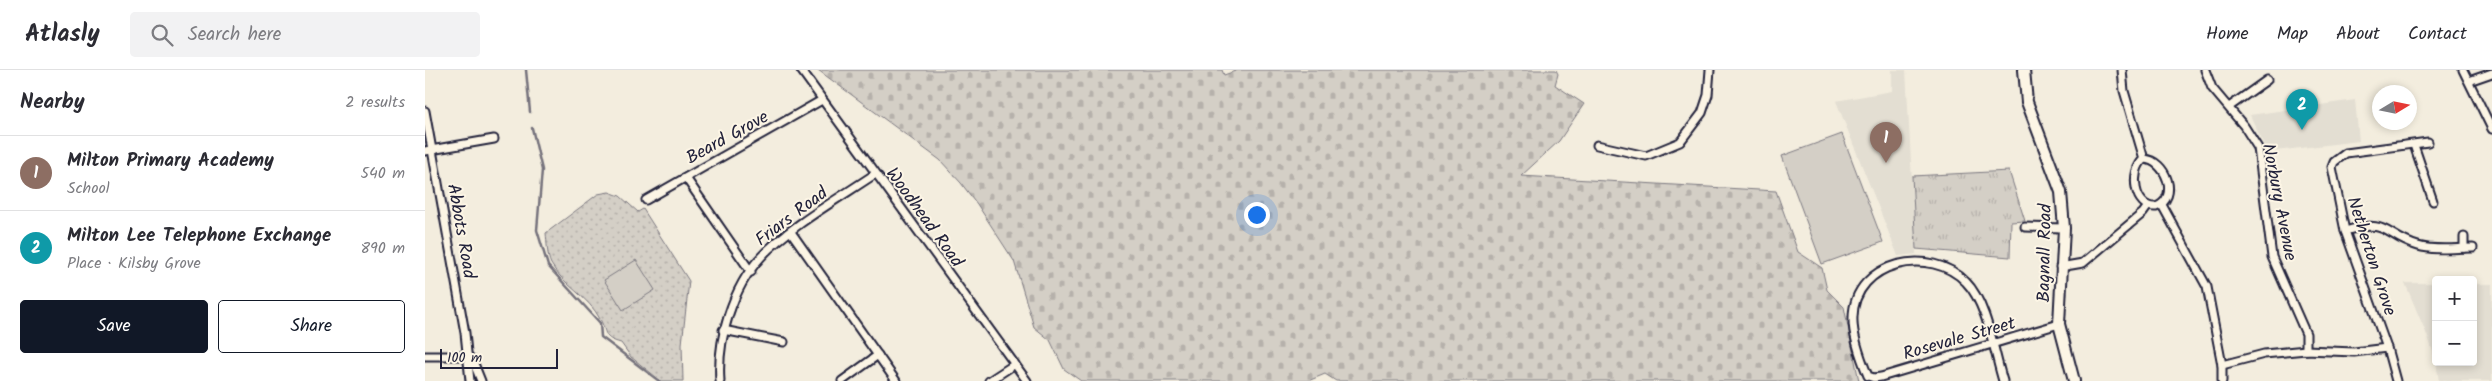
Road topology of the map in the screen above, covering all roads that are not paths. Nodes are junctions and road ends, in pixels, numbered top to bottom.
1 (801, 70) edge
2 (1710, 70) edge
3 (2024, 70) edge
4 (2121, 70) edge
5 (2205, 70) edge
6 (2463, 70) edge
7 (2492, 73) edge
8 (2267, 80) dead end
9 (2469, 81) junction
10 (822, 100) junction
11 (2229, 107) junction
12 (425, 111) edge
13 (2492, 129) edge
14 (495, 139) dead end
15 (2428, 142) dead end
16 (1597, 145) dead end
17 (2414, 145) junction
18 (428, 151) edge
19 (2144, 159) junction
20 (875, 174) junction
21 (686, 178) junction
22 (646, 200) dead end
23 (2433, 201) dead end
24 (2162, 205) junction
25 (2148, 206) junction
26 (2025, 227) dead end
27 (2064, 228) junction
28 (2345, 231) junction
29 (791, 232) junction
30 (2464, 237) dead end
31 (2464, 248) junction
32 (2473, 248) dead end
33 (2060, 268) junction
34 (751, 272) junction
35 (2059, 324) junction
36 (723, 330) junction
37 (784, 342) dead end
38 (1991, 344) junction
39 (2387, 348) junction
40 (2306, 350) junction
41 (878, 355) junction
42 (425, 356) edge
43 (468, 356) junction
44 (1015, 364) junction
45 (2222, 365) junction
46 (469, 381) edge
47 (481, 381) edge
48 (721, 381) edge
49 (842, 381) edge
50 (896, 381) edge
51 (989, 381) edge
52 (1027, 381) edge
53 (2003, 381) edge
54 (2074, 381) edge
55 (2222, 381) edge
56 (2396, 381) edge

1 - 10 street, Woodhead Road
2 - 16 street
3 - 27 street, Bagnall Road
4 - 19 street
5 - 11 street, Norbury Avenue
6 - 9 street
7 - 9 street
8 - 11 street
9 - 13 street
10 - 20 street, Woodhead Road
10 - 21 street, Beard Grove
11 - 40 street, Norbury Avenue
12 - 18 street, Abbots Road
14 - 18 street
15 - 17 street
17 - 23 street
17 - 28 street, Netherton Grove
18 - 43 street, Abbots Road
19 - 24 street
19 - 25 street
20 - 29 street, Friars Road
20 - 44 street, Woodhead Road
21 - 22 street, Beard Grove
21 - 34 street
24 - 25 street
24 - 45 street
25 - 33 street
26 - 27 street
27 - 33 street, Bagnall Road
28 - 31 street
28 - 39 street, Netherton Grove
29 - 34 street, Friars Road
29 - 41 street
30 - 31 street
31 - 32 street
33 - 35 street, Bagnall Road
34 - 36 street, Friars Road
35 - 38 street, Rosevale Street
35 - 54 street, Bagnall Road
36 - 37 street
36 - 48 street, Friars Road
38 - 38 street, Rosevale Street
38 - 53 street
39 - 40 street
39 - 56 street, Netherton Grove
40 - 45 street
41 - 49 street
41 - 50 street
42 - 43 street
43 - 46 street, Abbots Road
43 - 47 street, Abbots Road
44 - 51 street
44 - 52 street, Woodhead Road
45 - 55 street

